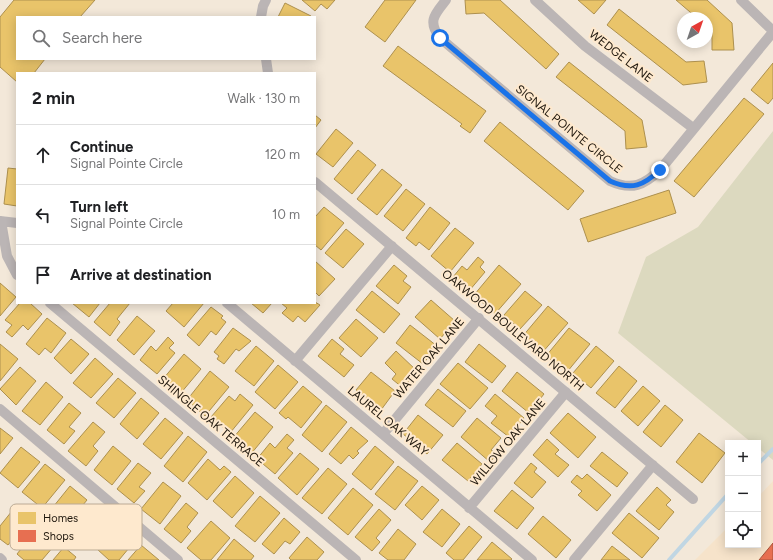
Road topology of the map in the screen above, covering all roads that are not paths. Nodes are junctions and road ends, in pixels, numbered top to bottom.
1 (266, 0) edge
2 (446, 0) edge
3 (535, 0) edge
4 (741, 0) edge
5 (261, 16) edge
6 (773, 31) edge
7 (266, 60) edge
8 (268, 72) edge
9 (694, 128) junction
10 (316, 183) edge
11 (0, 221) edge
12 (16, 223) edge
13 (392, 246) junction
14 (16, 273) edge
15 (51, 304) edge
16 (228, 304) edge
17 (479, 318) junction
18 (295, 361) junction
19 (566, 392) junction
20 (0, 409) edge
21 (383, 434) junction
22 (653, 466) junction
23 (693, 499) dead end
24 (112, 504) edge
25 (469, 508) junction
26 (142, 529) edge
27 (178, 560) edge
28 (356, 560) edge
29 (532, 560) edge
30 (574, 560) edge

1 - 5 street
2 - 9 street, SIGNAL POINTE CIRCLE
3 - 9 street, WEDGE LANE
4 - 6 street
6 - 9 street, SIGNAL POINTE CIRCLE
7 - 8 street
10 - 13 street, OAKWOOD BOULEVARD NORTH
11 - 12 street
11 - 14 street
13 - 17 street, OAKWOOD BOULEVARD NORTH
13 - 18 street
15 - 28 street, SHINGLE OAK TERRACE
16 - 18 street, LAUREL OAK WAY
17 - 19 street, OAKWOOD BOULEVARD NORTH
17 - 21 street, WATER OAK LANE
18 - 21 street, LAUREL OAK WAY
19 - 22 street, OAKWOOD BOULEVARD NORTH
19 - 25 street, WILLOW OAK LANE
20 - 24 street
21 - 25 street, LAUREL OAK WAY
22 - 23 street, OAKWOOD BOULEVARD NORTH
22 - 30 street
25 - 29 street, LAUREL OAK WAY
26 - 27 street

